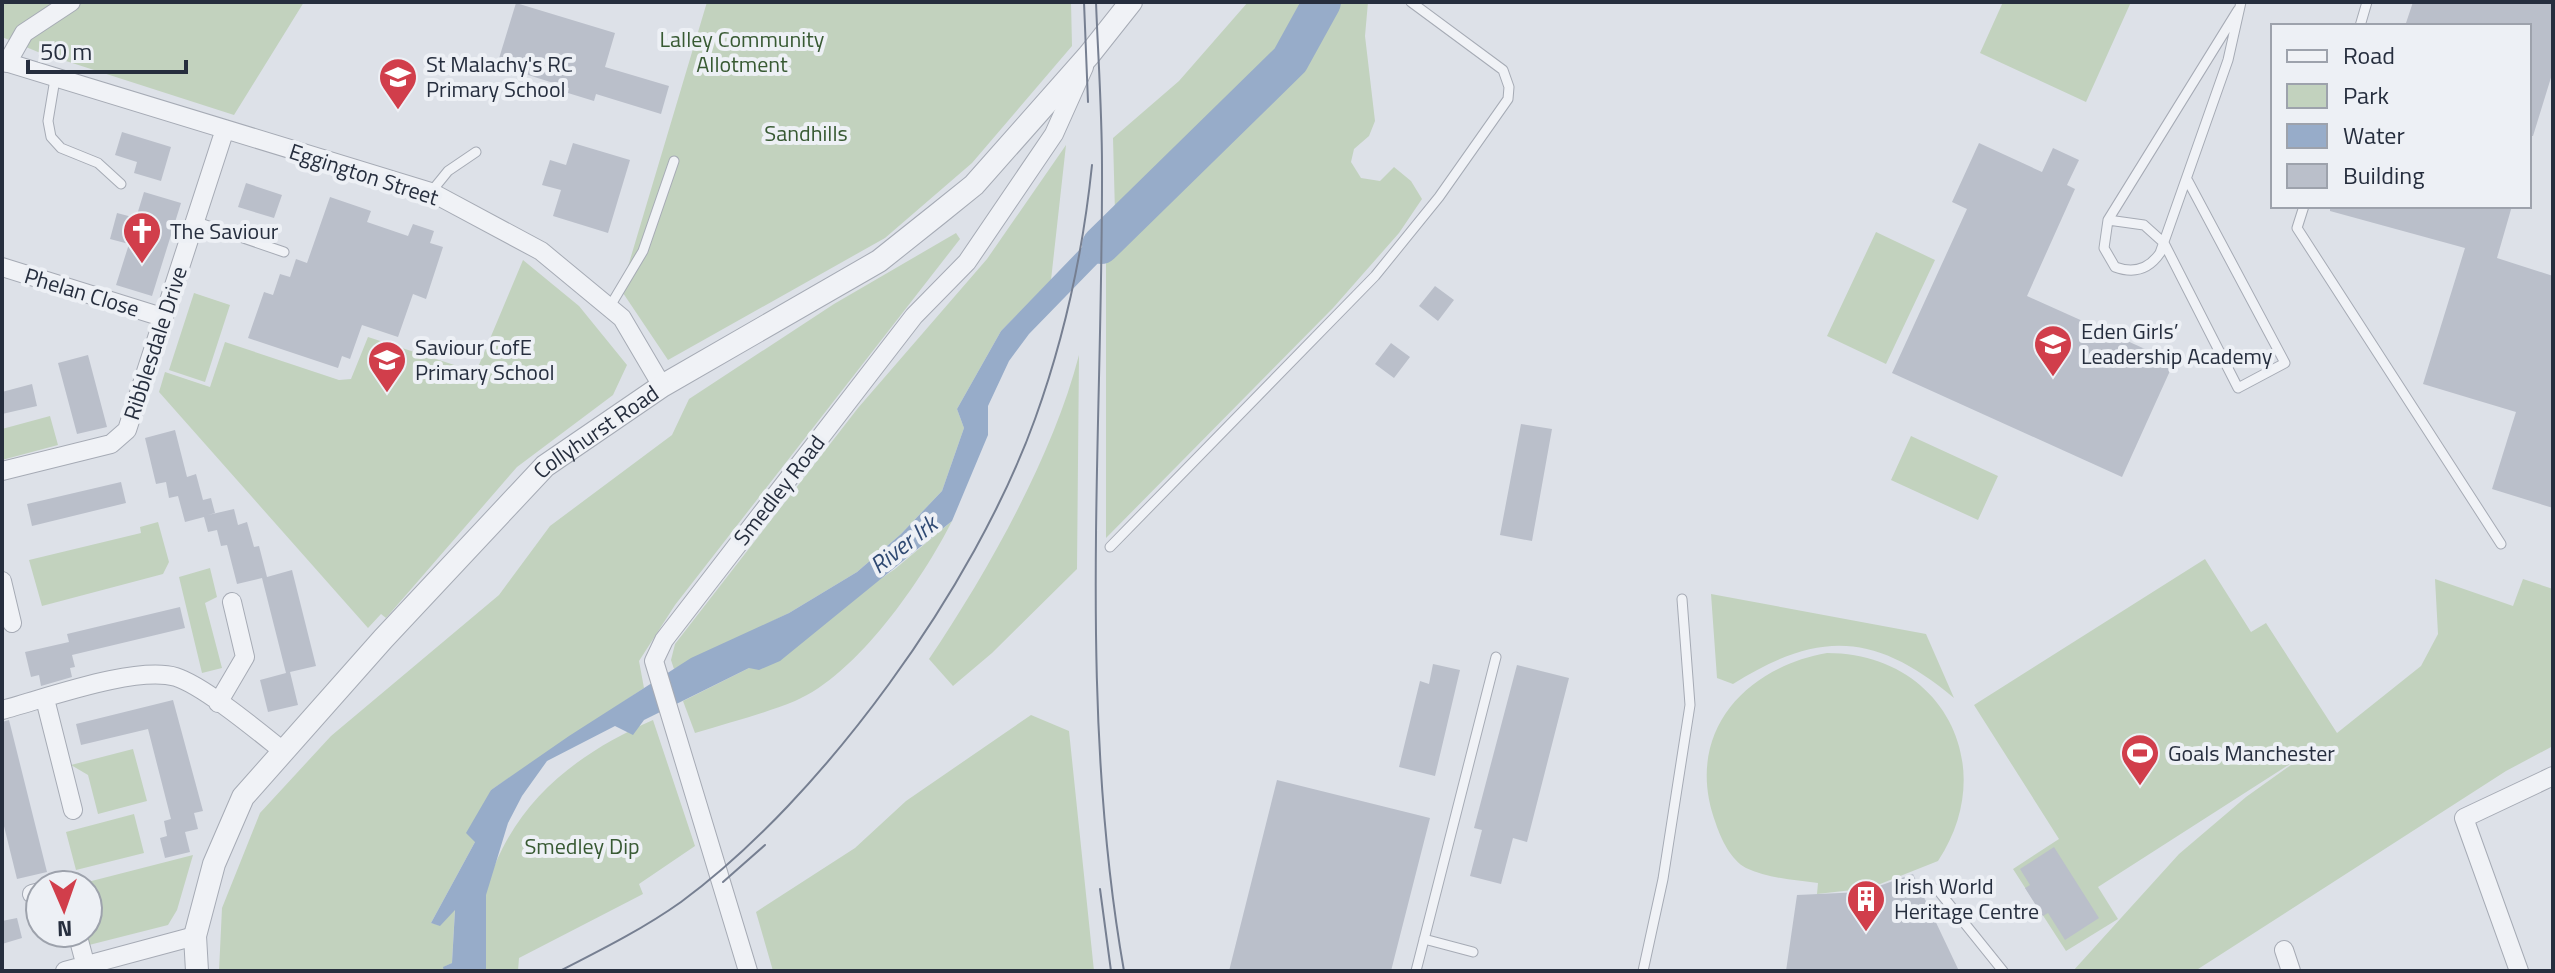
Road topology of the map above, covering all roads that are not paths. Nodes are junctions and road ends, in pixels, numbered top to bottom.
1 (71, 2) edge
2 (1131, 2) edge
3 (1411, 2) edge
4 (2367, 2) edge
5 (2240, 6) edge
6 (2361, 24) edge
7 (1089, 55) junction
8 (5, 62) edge
9 (55, 79) junction
10 (225, 129) junction
11 (476, 152) dead end
12 (674, 161) dead end
13 (2188, 181) junction
14 (121, 184) dead end
15 (431, 192) junction
16 (2303, 208) edge
17 (2108, 220) junction
18 (194, 221) junction
19 (2164, 243) junction
20 (284, 252) dead end
21 (2, 267) edge
22 (609, 308) junction
23 (162, 317) junction
24 (662, 386) junction
25 (2, 471) edge
26 (2501, 544) dead end
27 (1110, 547) dead end
28 (2, 581) edge
29 (1682, 599) dead end
30 (232, 602) dead end
31 (12, 623) dead end
32 (1496, 657) dead end
33 (45, 699) junction
34 (218, 703) junction
35 (2, 710) edge
36 (283, 751) junction
37 (2553, 776) edge
38 (73, 810) dead end
39 (1937, 889) dead end
40 (195, 936) junction
41 (1424, 939) junction
42 (81, 949) edge
43 (2284, 950) dead end
44 (1473, 952) dead end
45 (85, 963) junction
46 (65, 971) edge
47 (197, 971) edge
48 (748, 971) edge
49 (1416, 971) edge
50 (1643, 971) edge
51 (2003, 971) edge
52 (2291, 971) edge
53 (2519, 971) edge

1 - 8 street
2 - 7 street, Collyhurst Road
3 - 27 lane
4 - 6 lane
5 - 13 lane
5 - 17 lane
7 - 24 street, Collyhurst Road
7 - 48 street, Smedley Road
8 - 9 street, Eggington Street
9 - 10 street, Eggington Street
9 - 14 lane
10 - 15 street, Eggington Street
10 - 18 street, Ribblesdale Drive
11 - 15 lane
12 - 22 lane
13 - 19 lane
13 - 19 lane
15 - 22 street, Eggington Street
16 - 26 lane
17 - 19 lane
17 - 19 lane
18 - 20 lane
18 - 23 street, Ribblesdale Drive
21 - 23 street, Phelan Close
22 - 24 street, Eggington Street
23 - 25 street, Ribblesdale Drive
24 - 36 street, Collyhurst Road
28 - 31 street
29 - 50 lane
30 - 34 street
32 - 41 lane
33 - 34 street
33 - 35 street
33 - 38 street
34 - 36 street
36 - 40 street, Collyhurst Road
37 - 53 street
39 - 51 lane
40 - 45 street
40 - 47 street, Collyhurst Road
41 - 44 lane
41 - 49 lane
42 - 45 street
43 - 52 street
45 - 46 street

